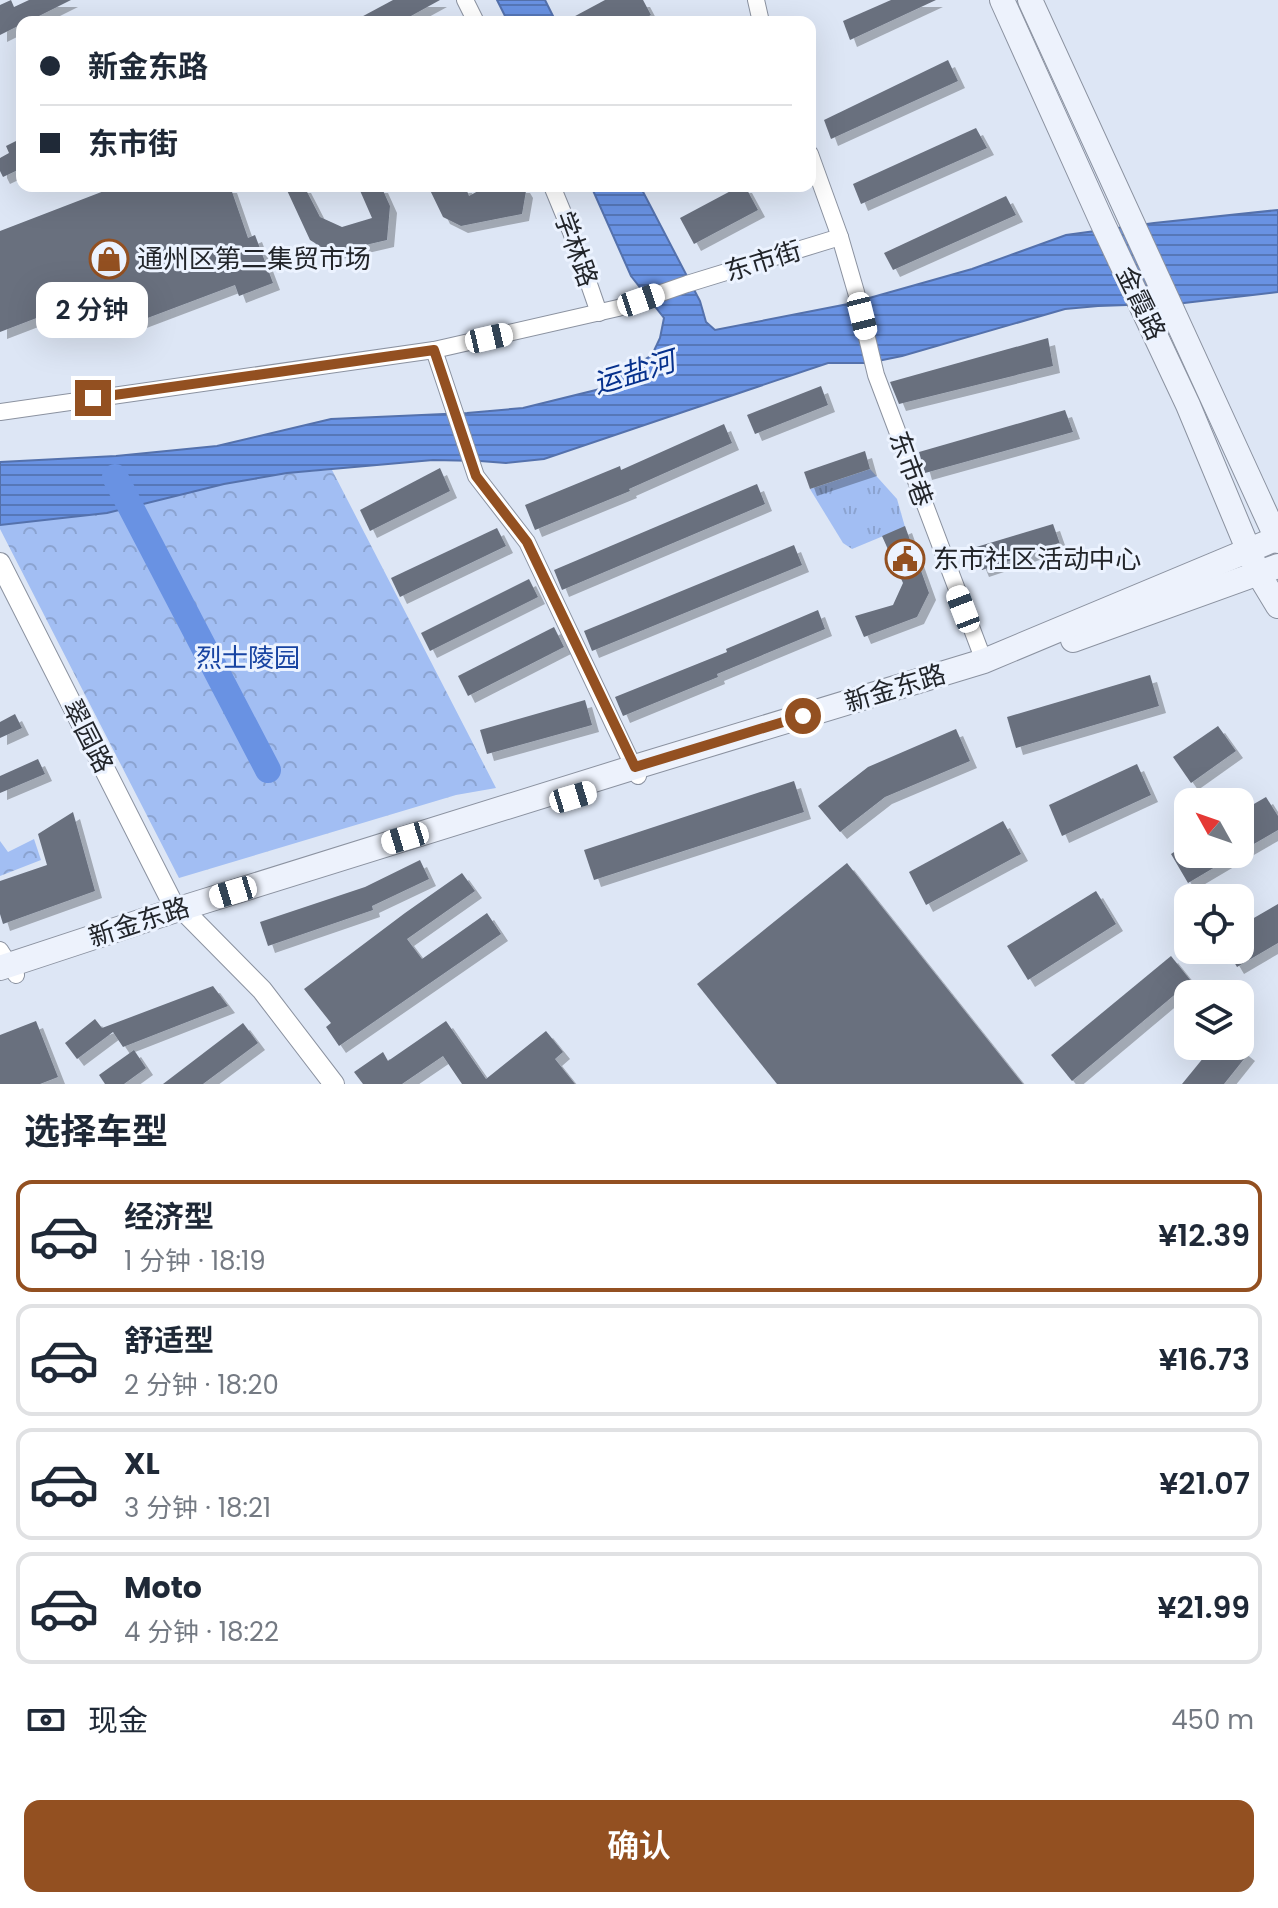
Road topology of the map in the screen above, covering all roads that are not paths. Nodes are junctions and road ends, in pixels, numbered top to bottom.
1 (1002, 0) edge
2 (1030, 0) edge
3 (816, 171) edge
4 (554, 192) edge
5 (840, 237) junction
6 (599, 313) junction
7 (434, 350) junction
8 (0, 412) edge
9 (1278, 539) edge
10 (1249, 550) junction
11 (0, 563) edge
12 (1268, 569) edge
13 (1278, 606) edge
14 (984, 661) junction
15 (637, 772) junction
16 (182, 912) junction
17 (5, 968) edge
18 (334, 1084) edge

1 - 10 main road, 金霞路
2 - 9 main road, 金霞路
3 - 5 street, 东市巷
4 - 6 street, 学林路
5 - 6 street, 东市街
5 - 14 street, 东市巷
6 - 7 street, 东市街
7 - 8 street
7 - 15 street
9 - 10 main road, 新金东路
10 - 12 main road, 金霞路
10 - 14 main road, 新金东路
11 - 16 street, 翠园路
12 - 13 main road, 金霞路
12 - 15 main road, 新金东路
14 - 15 main road, 新金东路
15 - 16 main road, 新金东路
16 - 17 main road, 新金东路
16 - 18 street, 翠园路

